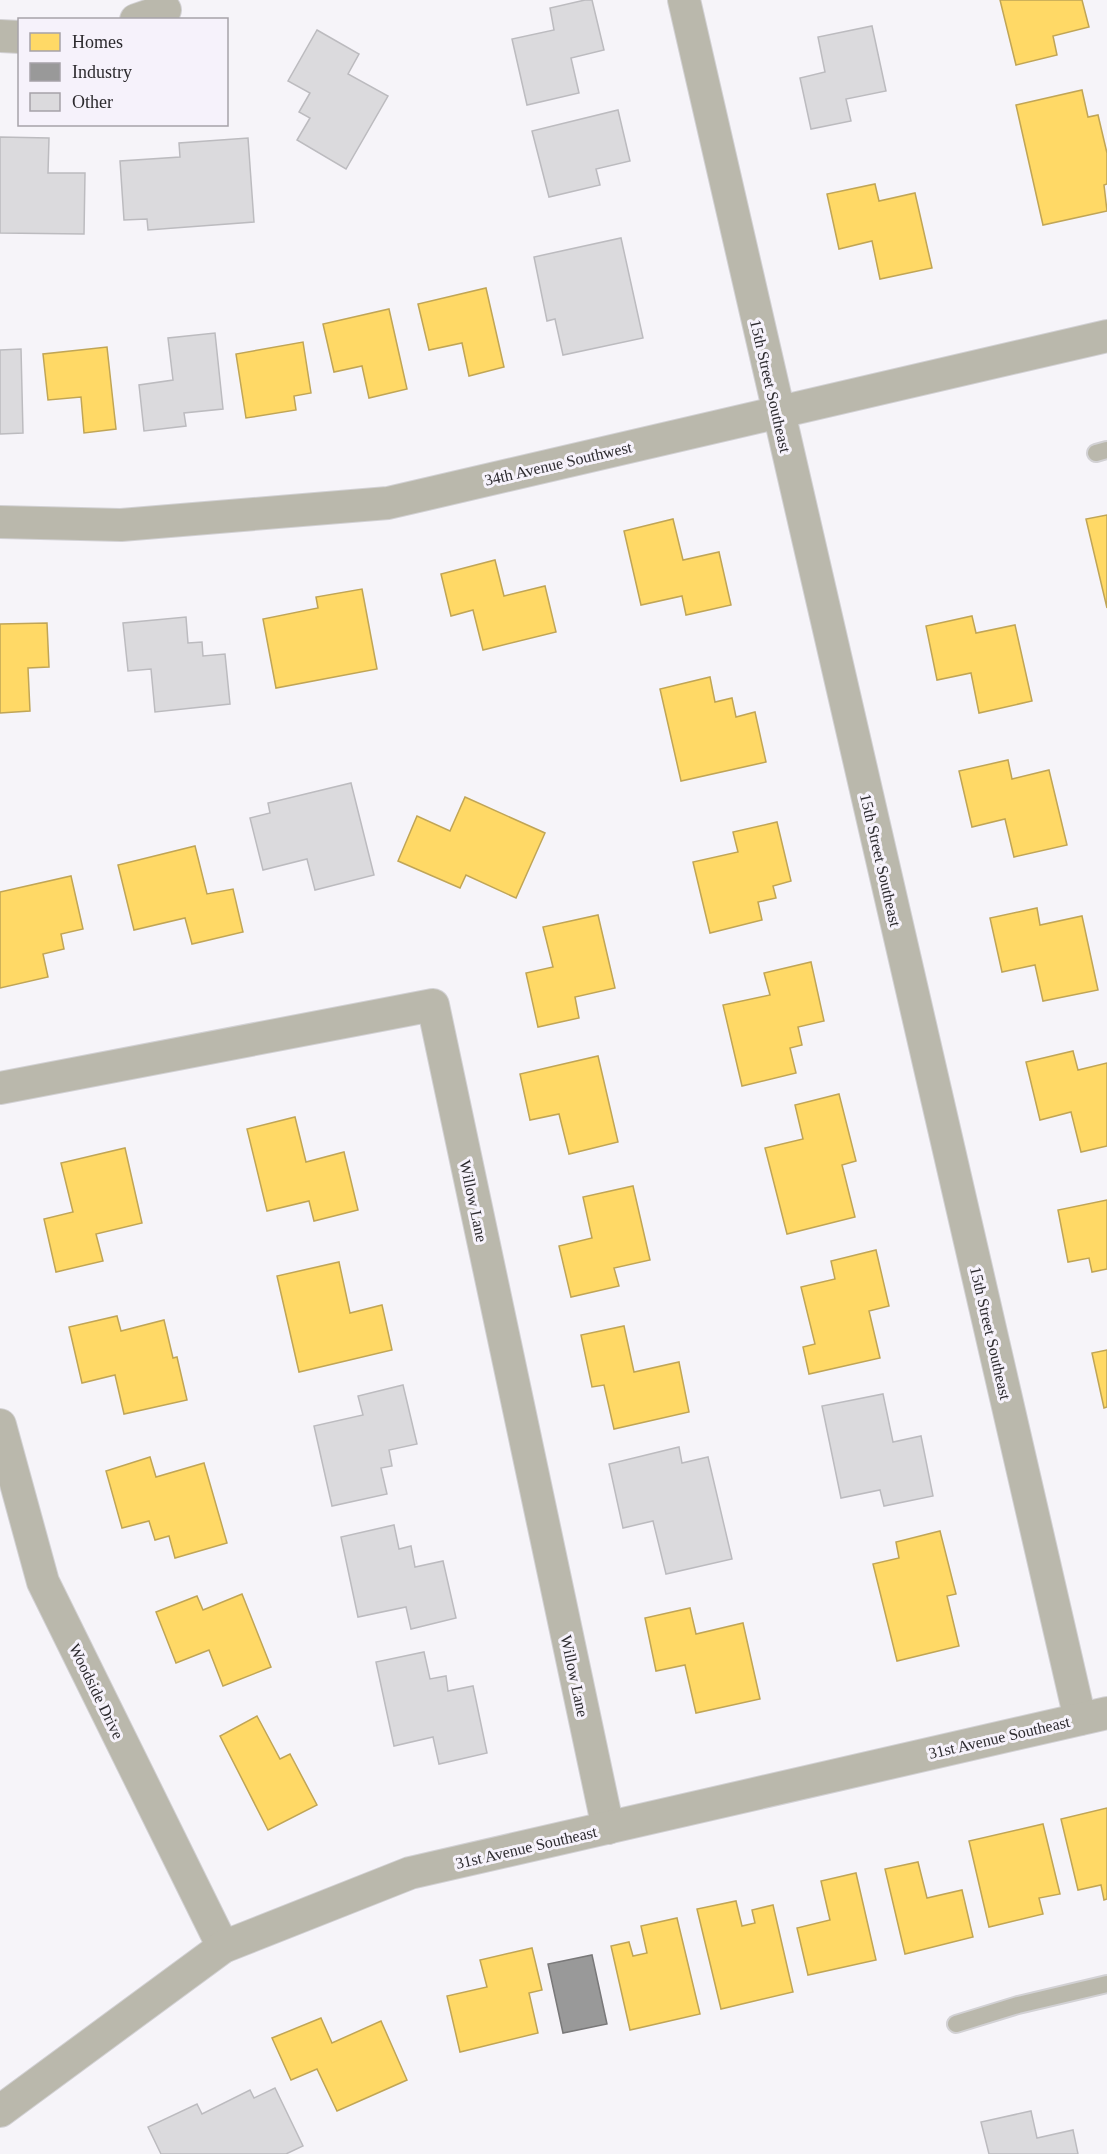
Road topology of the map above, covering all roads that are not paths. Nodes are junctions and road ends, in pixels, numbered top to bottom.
1 (684, 0) edge
2 (165, 10) dead end
3 (142, 18) edge
4 (0, 36) edge
5 (18, 37) edge
6 (1107, 336) edge
7 (777, 412) junction
8 (0, 522) edge
9 (0, 1088) edge
10 (0, 1425) edge
11 (1094, 1716) edge
12 (608, 1828) junction
13 (223, 1947) junction
14 (1107, 1984) edge
15 (956, 2024) dead end
16 (0, 2111) edge

1 - 7 street, 15th Street Southeast
2 - 3 street
4 - 5 street
6 - 7 street, 34th Avenue Southwest
7 - 8 street, 34th Avenue Southwest
7 - 11 street, 15th Street Southeast
9 - 12 street, Willow Lane
10 - 13 street, Woodside Drive
11 - 12 street, 31st Avenue Southeast
12 - 13 street, 31st Avenue Southeast
13 - 16 street, 31st Avenue Southeast
14 - 15 lane

